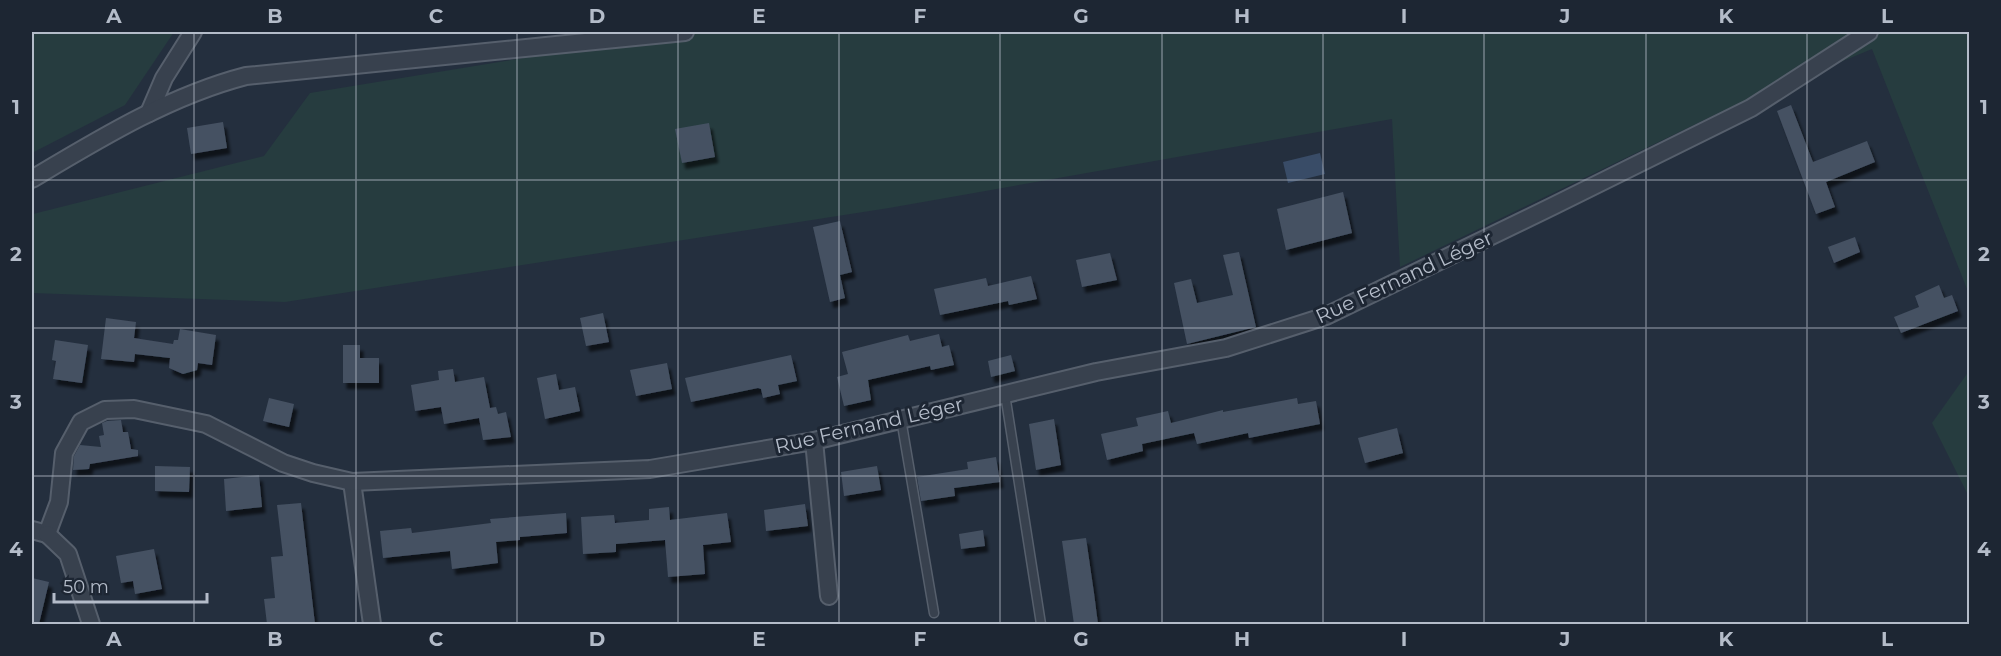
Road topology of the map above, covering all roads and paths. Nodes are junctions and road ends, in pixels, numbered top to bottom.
1 (193, 32) edge
2 (685, 32) edge
3 (1869, 32) edge
4 (149, 113) junction
5 (32, 179) edge
6 (1005, 393) junction
7 (901, 419) junction
8 (814, 441) junction
9 (352, 482) junction
10 (39, 532) edge
11 (829, 596) dead end
12 (934, 613) dead end
13 (92, 624) edge
14 (372, 624) edge
15 (1041, 624) edge

1 - 4 street
2 - 4 street
3 - 6 street, Rue Fernand Léger
4 - 5 street
6 - 7 street, Rue Fernand Léger
6 - 15 lane
7 - 8 street, Rue Fernand Léger
7 - 12 lane
8 - 9 street, Rue Fernand Léger
8 - 11 street
9 - 10 street, Rue Fernand Léger
9 - 14 street
10 - 13 street

